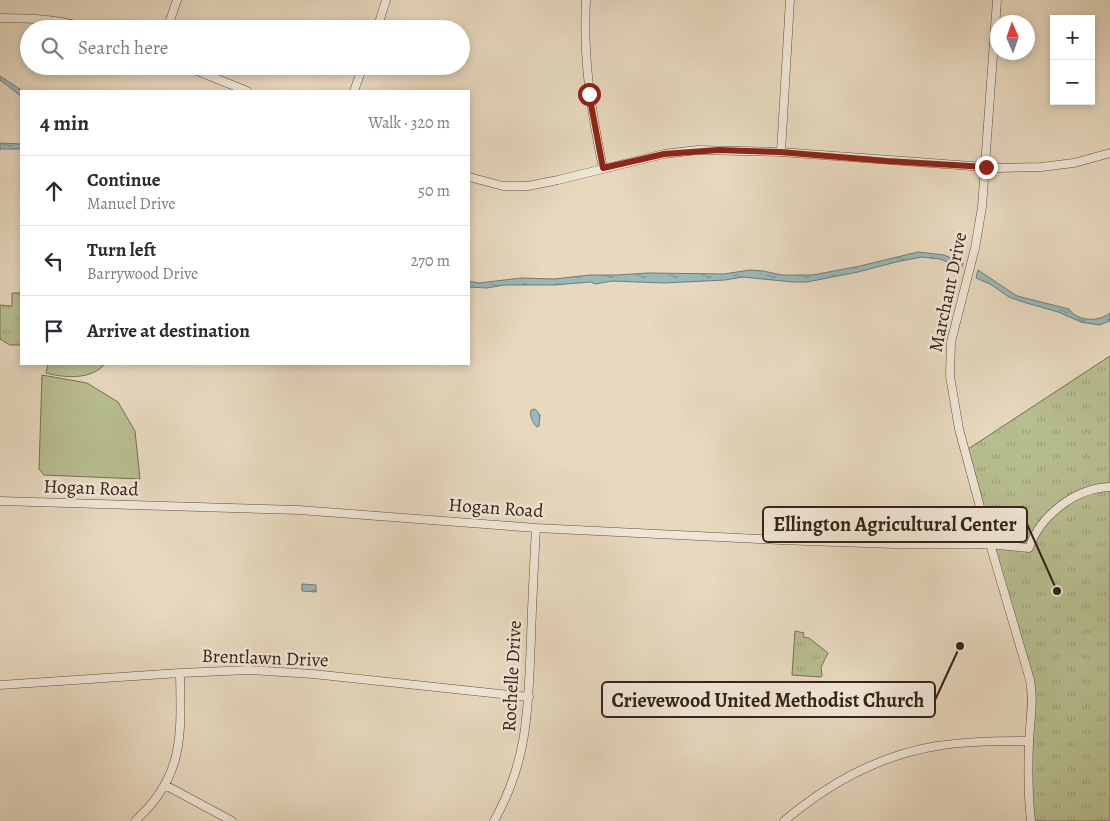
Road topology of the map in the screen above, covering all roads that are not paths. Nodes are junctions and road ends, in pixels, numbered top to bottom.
1 (177, 0) edge
2 (386, 0) edge
3 (586, 0) edge
4 (790, 0) edge
5 (997, 0) edge
6 (0, 18) edge
7 (47, 20) edge
8 (170, 20) edge
9 (380, 20) edge
10 (207, 75) edge
11 (360, 75) edge
12 (245, 90) edge
13 (354, 90) edge
14 (780, 152) junction
15 (1110, 153) edge
16 (986, 167) junction
17 (603, 168) junction
18 (470, 177) edge
19 (1110, 487) edge
20 (0, 501) edge
21 (536, 528) junction
22 (990, 544) junction
23 (180, 673) junction
24 (0, 685) edge
25 (528, 697) junction
26 (1029, 741) junction
27 (165, 785) junction
28 (135, 821) edge
29 (232, 821) edge
30 (494, 821) edge
31 (784, 821) edge
32 (1031, 821) edge

1 - 8 street
2 - 9 street
3 - 17 street
4 - 14 street
5 - 16 street, Marchant Drive
6 - 7 street
10 - 12 street
11 - 13 street
14 - 16 street
14 - 17 street
15 - 16 street
16 - 22 street, Marchant Drive
17 - 18 street
19 - 22 street, Hogan Road
20 - 21 street, Hogan Road
21 - 22 street, Hogan Road
21 - 25 street, Rochelle Drive
22 - 26 street, Marchant Drive
23 - 24 street, Brentlawn Drive
23 - 25 street, Brentlawn Drive
23 - 27 street
25 - 30 street, Rochelle Drive
26 - 31 street
26 - 32 street, Marchant Drive
27 - 28 street
27 - 29 street

